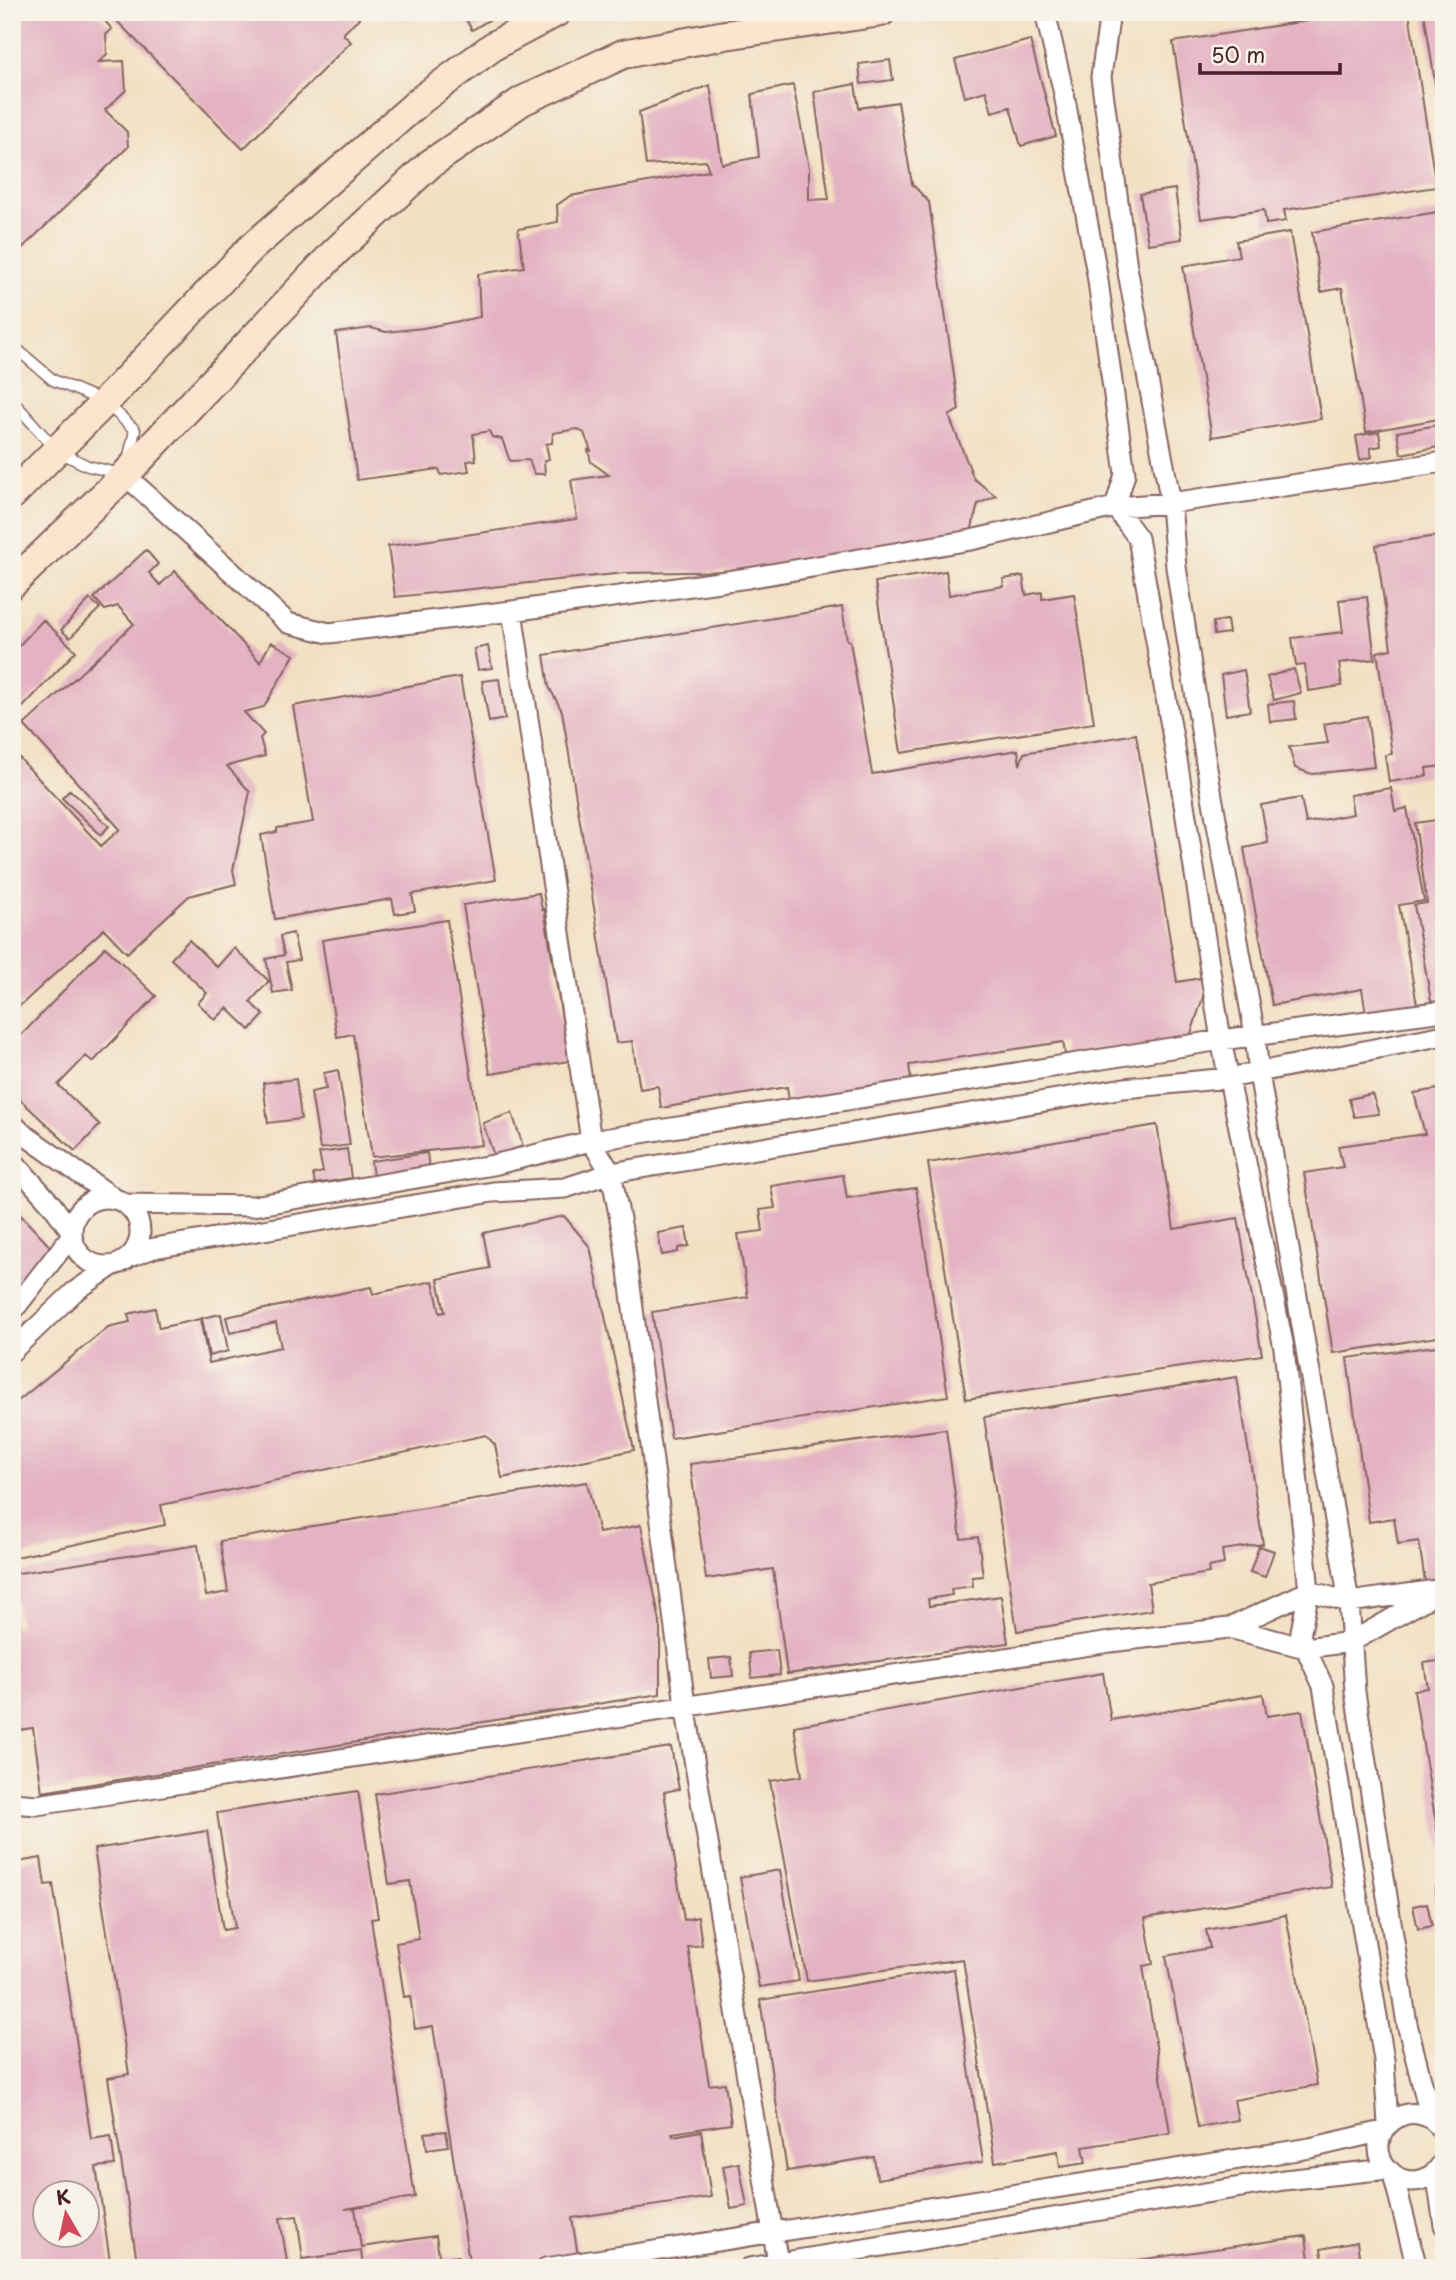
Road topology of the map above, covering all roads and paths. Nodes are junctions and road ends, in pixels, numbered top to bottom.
1 (556, 12) edge
2 (881, 12) edge
3 (1045, 12) edge
4 (1110, 12) edge
5 (1127, 268) junction
6 (1097, 274) junction
7 (12, 345) edge
8 (12, 400) edge
9 (105, 402) junction
10 (57, 451) junction
11 (1444, 462) edge
12 (125, 475) junction
13 (12, 495) edge
14 (1171, 503) junction
15 (1115, 507) junction
16 (12, 584) edge
17 (512, 611) junction
18 (1206, 763) junction
19 (1178, 766) junction
20 (1444, 1011) edge
21 (1255, 1035) junction
22 (1444, 1035) edge
23 (1221, 1040) junction
24 (1259, 1073) junction
25 (1229, 1078) junction
26 (12, 1123) edge
27 (591, 1141) junction
28 (12, 1160) edge
29 (611, 1173) junction
30 (120, 1201) junction
31 (71, 1233) junction
32 (121, 1262) junction
33 (12, 1312) edge
34 (12, 1352) edge
35 (1444, 1589) edge
36 (1309, 1591) junction
37 (1349, 1602) junction
38 (1229, 1628) junction
39 (1351, 1642) junction
40 (1305, 1647) junction
41 (685, 1705) junction
42 (12, 1803) edge
43 (1380, 1850) junction
44 (1351, 1854) junction
45 (1439, 2125) edge
46 (1386, 2128) junction
47 (1442, 2163) edge
48 (1155, 2172) junction
49 (1391, 2172) junction
50 (1160, 2200) junction
51 (1444, 2225) edge
52 (774, 2232) junction
53 (778, 2263) junction
54 (546, 2268) edge
55 (749, 2268) edge
56 (1417, 2268) edge

1 - 9 street
2 - 12 street
3 - 6 street
4 - 5 street
5 - 6 street
5 - 14 street
6 - 15 street
7 - 9 lane
8 - 10 lane
9 - 10 street
9 - 12 lane
10 - 12 lane
10 - 13 street
11 - 14 street
12 - 16 street
12 - 17 street
14 - 15 street
14 - 18 street
15 - 17 street
15 - 19 street
17 - 27 street
18 - 19 street
18 - 21 street
19 - 23 street
20 - 21 street
21 - 23 street
21 - 24 street
22 - 24 street
23 - 25 street
23 - 27 street
24 - 25 street
24 - 37 street
25 - 29 street
25 - 36 street
26 - 30 street
27 - 29 street
27 - 30 street
28 - 31 street
29 - 32 street
29 - 41 street
30 - 31 street
30 - 32 street
31 - 32 street
31 - 33 street
32 - 34 street
35 - 37 street
35 - 39 street
36 - 37 street
36 - 38 street
36 - 40 street
37 - 39 street
38 - 40 street
38 - 41 street
39 - 40 street
39 - 43 street
40 - 44 street
41 - 42 street
41 - 52 street
43 - 44 street
43 - 45 street
44 - 46 street
45 - 46 street
46 - 48 street
46 - 49 street
47 - 49 street
47 - 51 street
48 - 50 street
48 - 52 street
49 - 50 street
49 - 56 street
50 - 53 street
52 - 53 street
52 - 54 street
53 - 55 street

